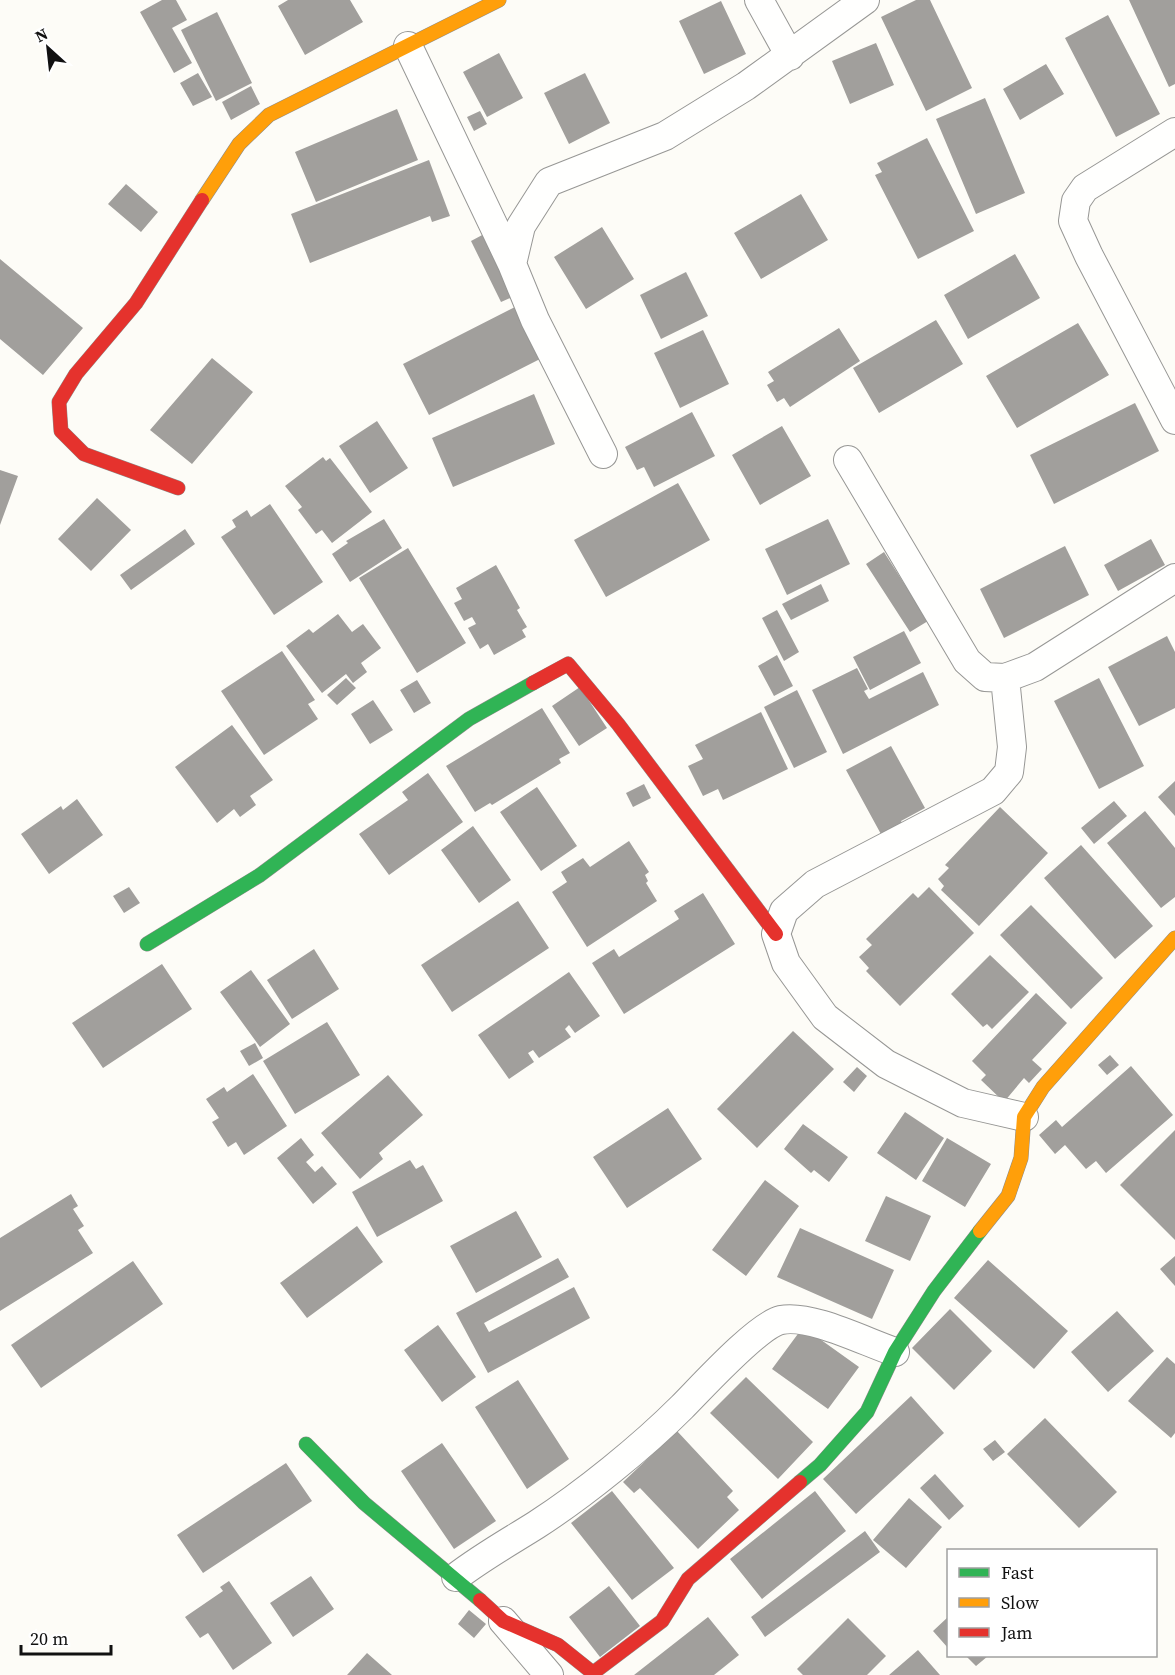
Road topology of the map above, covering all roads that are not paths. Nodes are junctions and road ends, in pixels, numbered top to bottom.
1 (499, 0) edge
2 (759, 0) edge
3 (865, 0) edge
4 (408, 46) junction
5 (790, 56) junction
6 (1175, 132) edge
7 (512, 264) junction
8 (1175, 420) edge
9 (603, 454) dead end
10 (848, 460) dead end
11 (178, 488) dead end
12 (1175, 578) edge
13 (1005, 678) junction
14 (776, 934) junction
15 (1175, 938) edge
16 (147, 944) dead end
17 (1024, 1117) junction
18 (895, 1352) junction
19 (306, 1444) dead end
20 (456, 1577) junction
21 (502, 1621) junction
22 (549, 1675) edge

1 - 4 street
2 - 5 street
3 - 5 street
4 - 7 street
4 - 11 street
5 - 7 street
6 - 8 street
7 - 9 street
10 - 13 street
12 - 13 street
13 - 14 street
14 - 16 street
14 - 17 street
15 - 17 street
17 - 18 street
18 - 20 street
18 - 21 street
19 - 20 street
20 - 21 street
21 - 22 street

